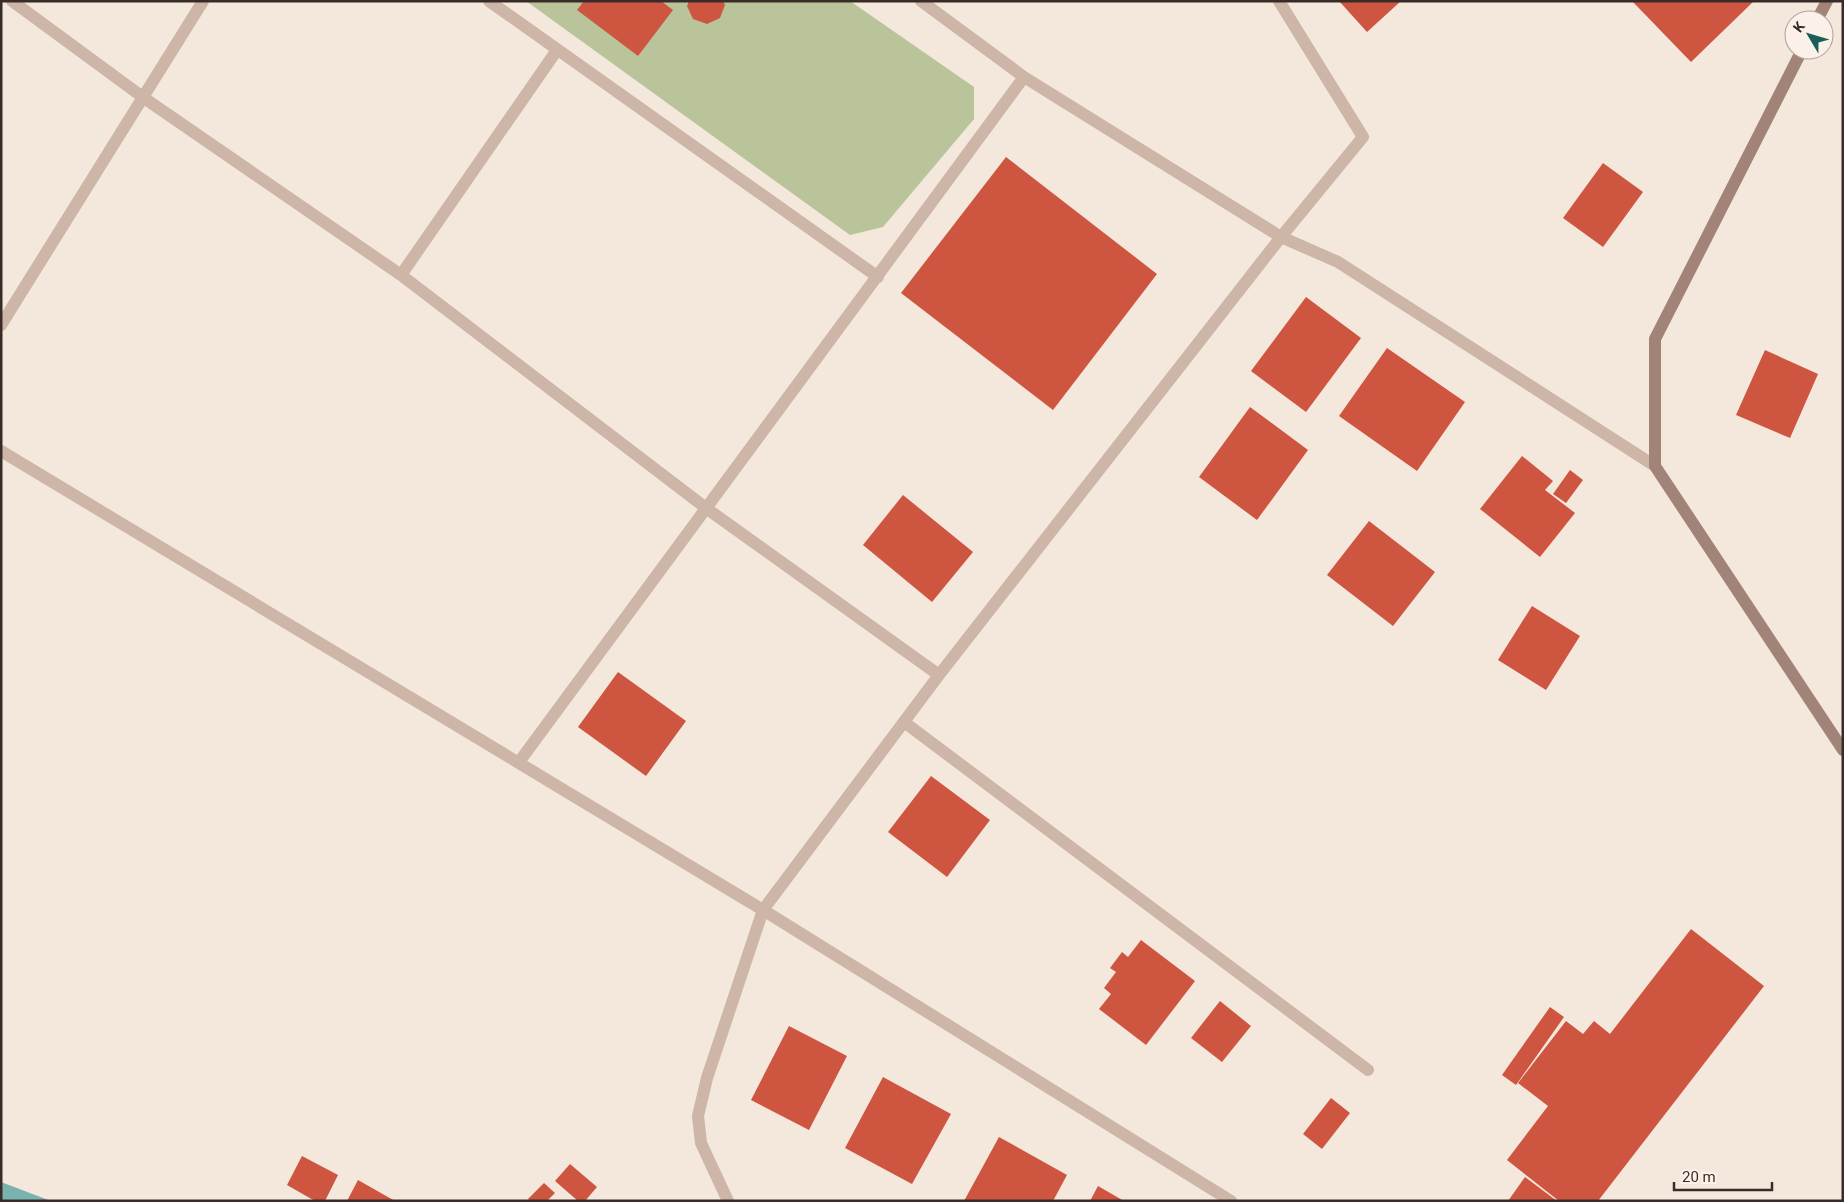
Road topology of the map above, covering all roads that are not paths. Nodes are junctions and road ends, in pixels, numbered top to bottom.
1 (12, 1) edge
2 (204, 1) edge
3 (490, 1) edge
4 (921, 1) edge
5 (1279, 1) edge
6 (557, 50) junction
7 (1797, 60) edge
8 (1024, 77) junction
9 (144, 98) junction
10 (1281, 237) junction
11 (401, 275) junction
12 (878, 278) junction
13 (1, 325) edge
14 (1, 451) edge
15 (1655, 466) junction
16 (706, 508) junction
17 (939, 675) junction
18 (904, 722) junction
19 (1843, 750) edge
20 (519, 762) junction
21 (763, 910) junction
22 (1368, 1070) dead end
23 (728, 1201) edge
24 (1231, 1201) edge

1 - 9 street
2 - 9 street
3 - 6 street
4 - 8 street
5 - 10 street
6 - 11 street
6 - 12 street
7 - 15 street
8 - 10 street
8 - 12 street
9 - 11 street
9 - 13 street
10 - 15 street
10 - 17 street
11 - 16 street
12 - 16 street
14 - 20 street
15 - 19 street
16 - 17 street
16 - 20 street
17 - 18 street
18 - 21 street
18 - 22 street
20 - 21 street
21 - 23 street
21 - 24 street

